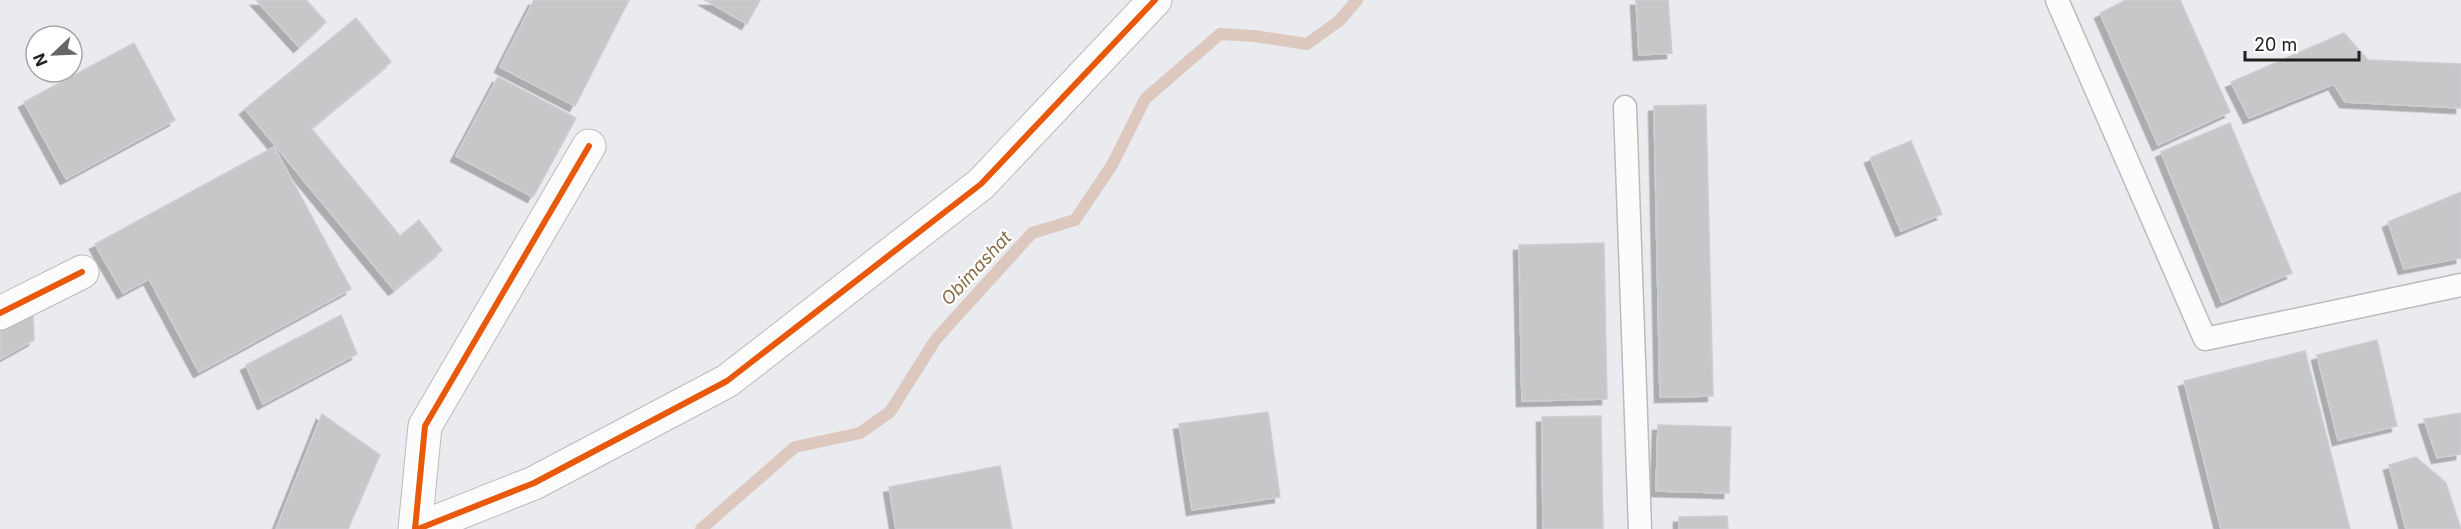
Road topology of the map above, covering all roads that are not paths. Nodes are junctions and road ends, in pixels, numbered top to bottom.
1 (1155, 0) edge
2 (2057, 0) edge
3 (1625, 107) dead end
4 (589, 146) dead end
5 (82, 272) dead end
6 (2461, 285) edge
7 (0, 313) edge
8 (416, 529) edge
9 (1640, 529) edge

1 - 8 street
2 - 6 lane
3 - 9 lane
4 - 8 street
5 - 7 street

